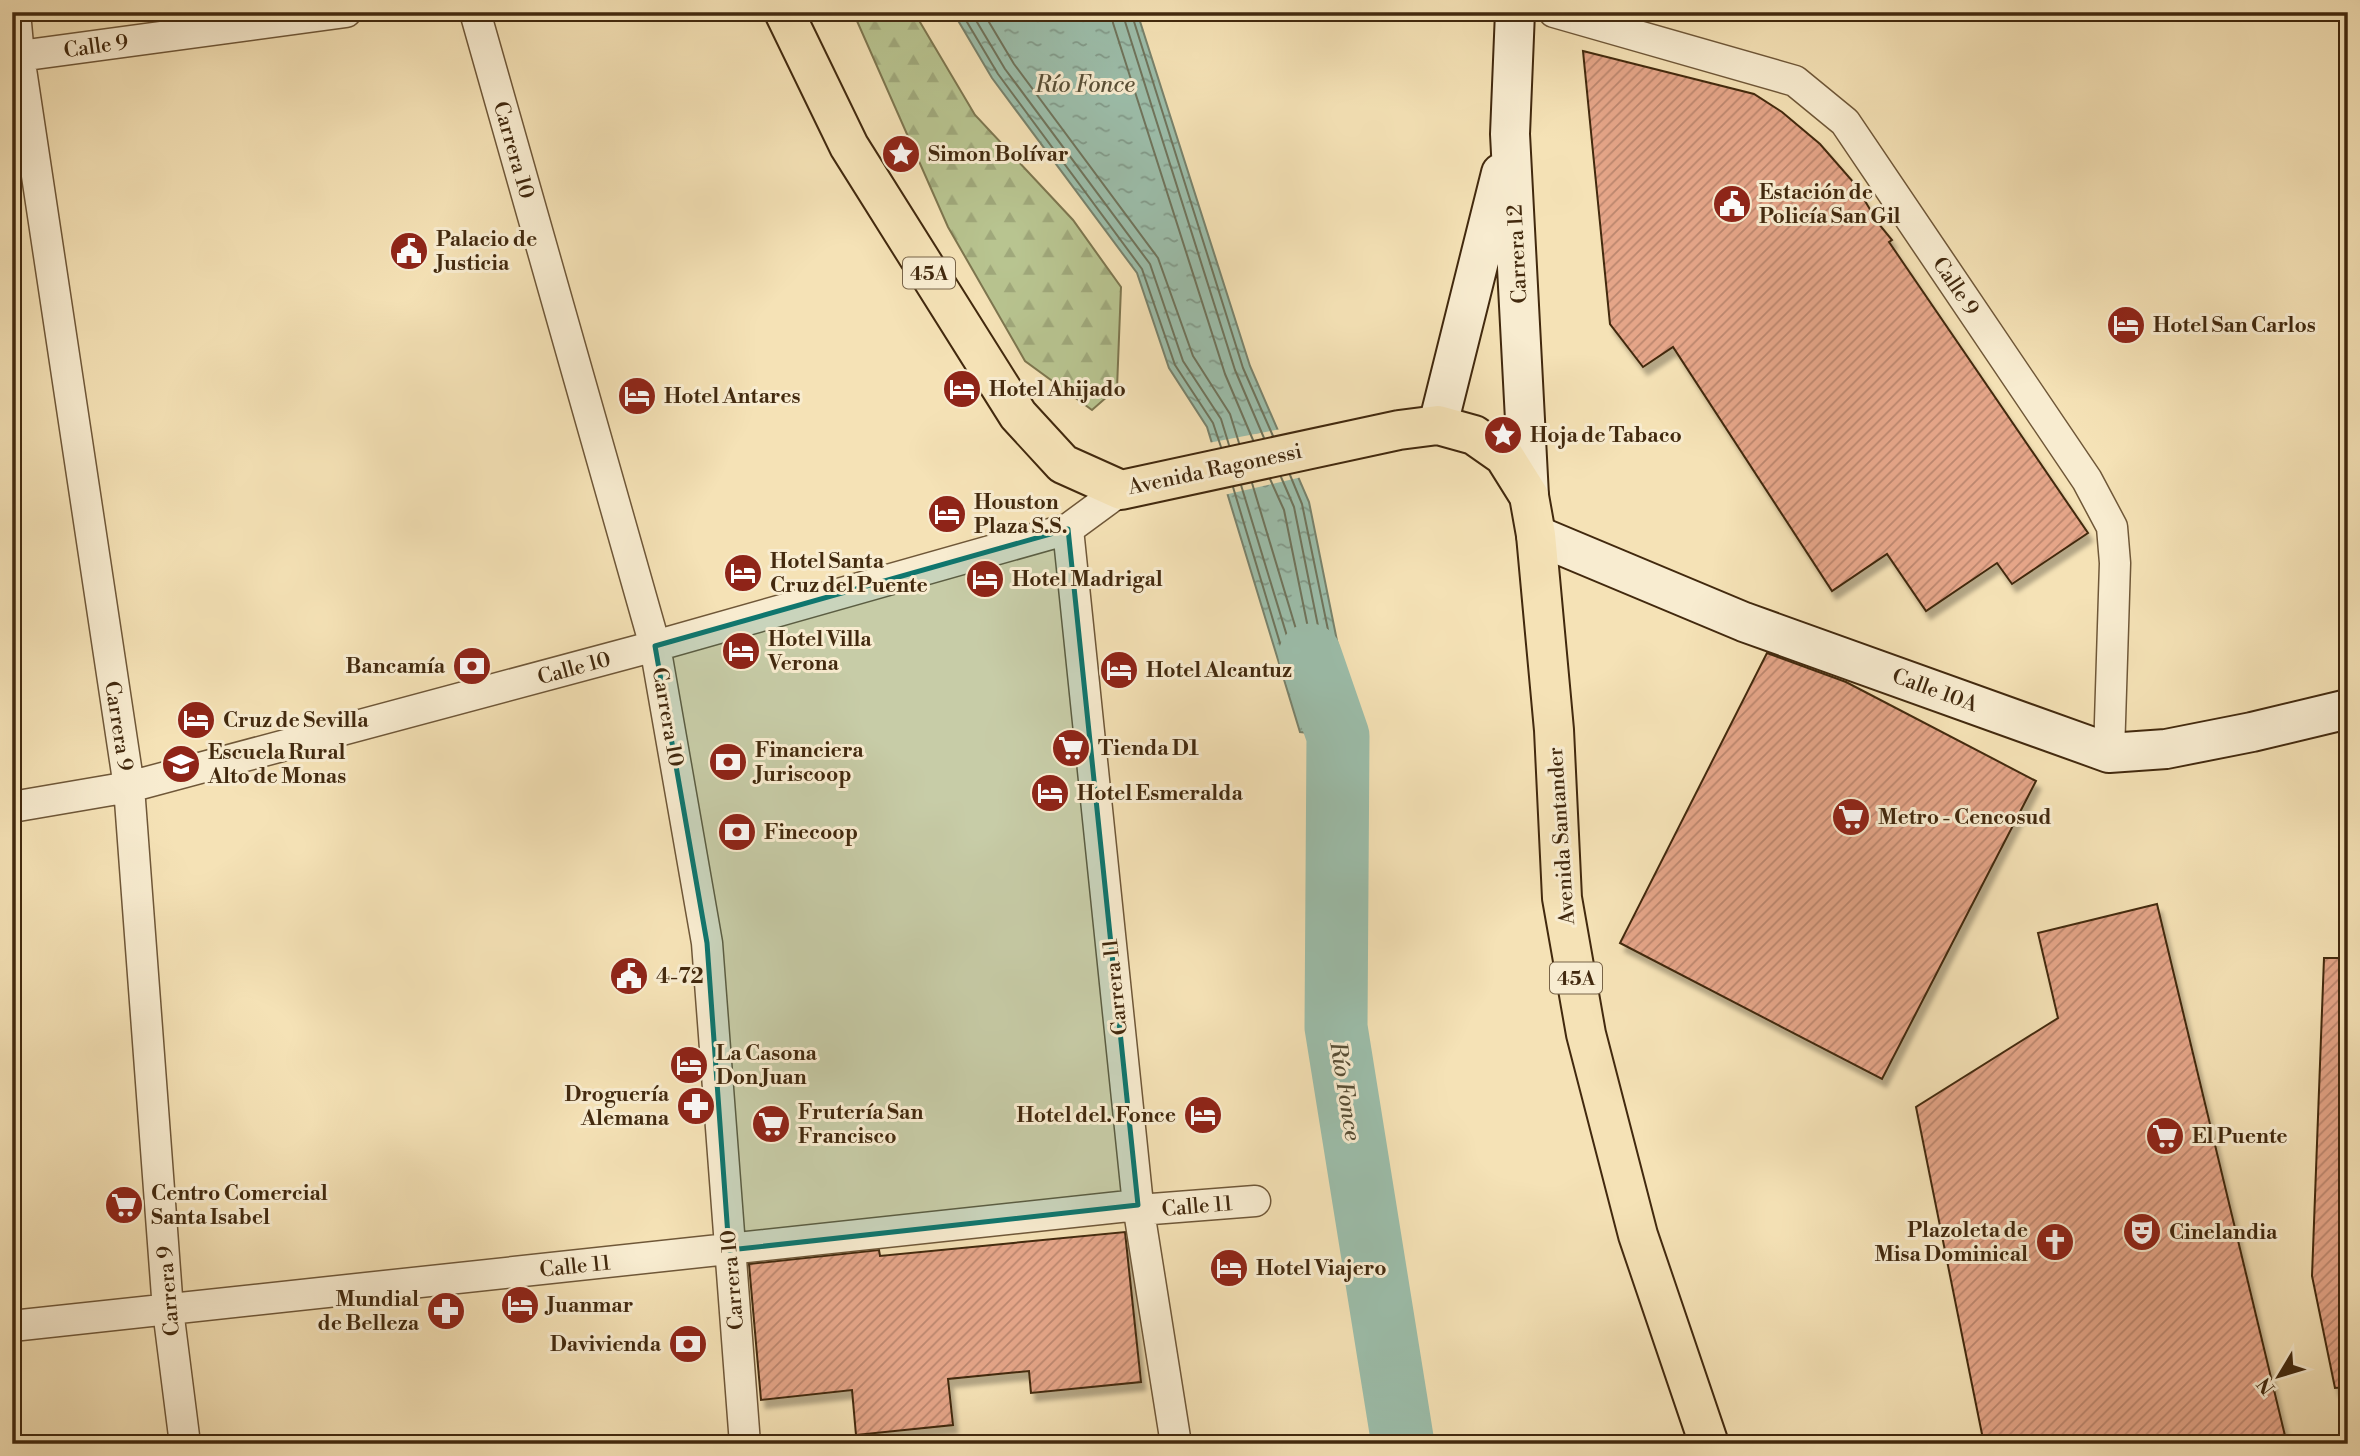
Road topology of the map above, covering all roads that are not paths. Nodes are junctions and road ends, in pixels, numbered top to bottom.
1 (15, 12) edge
2 (346, 12) edge
3 (475, 12) edge
4 (784, 12) edge
5 (1515, 12) edge
6 (1554, 12) edge
7 (16, 57) edge
8 (1510, 134) junction
9 (1437, 425) junction
10 (1399, 430) joint
11 (1121, 490) junction
12 (1529, 496) junction
13 (1068, 529) junction
14 (1536, 535) junction
15 (655, 646) junction
16 (2348, 709) edge
17 (2109, 753) junction
18 (128, 787) junction
19 (12, 807) edge
20 (1255, 1201) dead end
21 (1138, 1208) junction
22 (729, 1250) junction
23 (168, 1310) junction
24 (12, 1326) edge
25 (185, 1444) edge
26 (745, 1444) edge
27 (1176, 1444) edge
28 (1709, 1444) edge

1 - 7 street, Carrera 9
2 - 7 street, Calle 9
3 - 15 street, Carrera 10
4 - 11 highway, Avenida Ragonessi / 45A
5 - 8 street, Carrera 12
6 - 17 street, Calle 9
7 - 18 street, Carrera 9
8 - 9 street
8 - 12 street, Carrera 12
9 - 10 highway, Avenida Santander / 45A
9 - 12 highway, Avenida Santander / 45A
10 - 11 highway, Avenida Ragonessi / 45A
11 - 13 street, Calle 10
12 - 14 highway, Avenida Santander / 45A
13 - 15 street, Calle 10
13 - 21 street, Carrera 11
14 - 17 street, Calle 10A
14 - 28 highway, Avenida Santander / 45A
15 - 18 street, Calle 10
15 - 22 street, Carrera 10
16 - 17 street, Calle 10A
18 - 19 street, Calle 10
18 - 23 street, Carrera 9
20 - 21 street, Calle 11
21 - 22 street, Calle 11
21 - 27 street, Carrera 11
22 - 23 street, Calle 11
22 - 26 street, Carrera 10
23 - 24 street, Calle 11
23 - 25 street, Carrera 9

